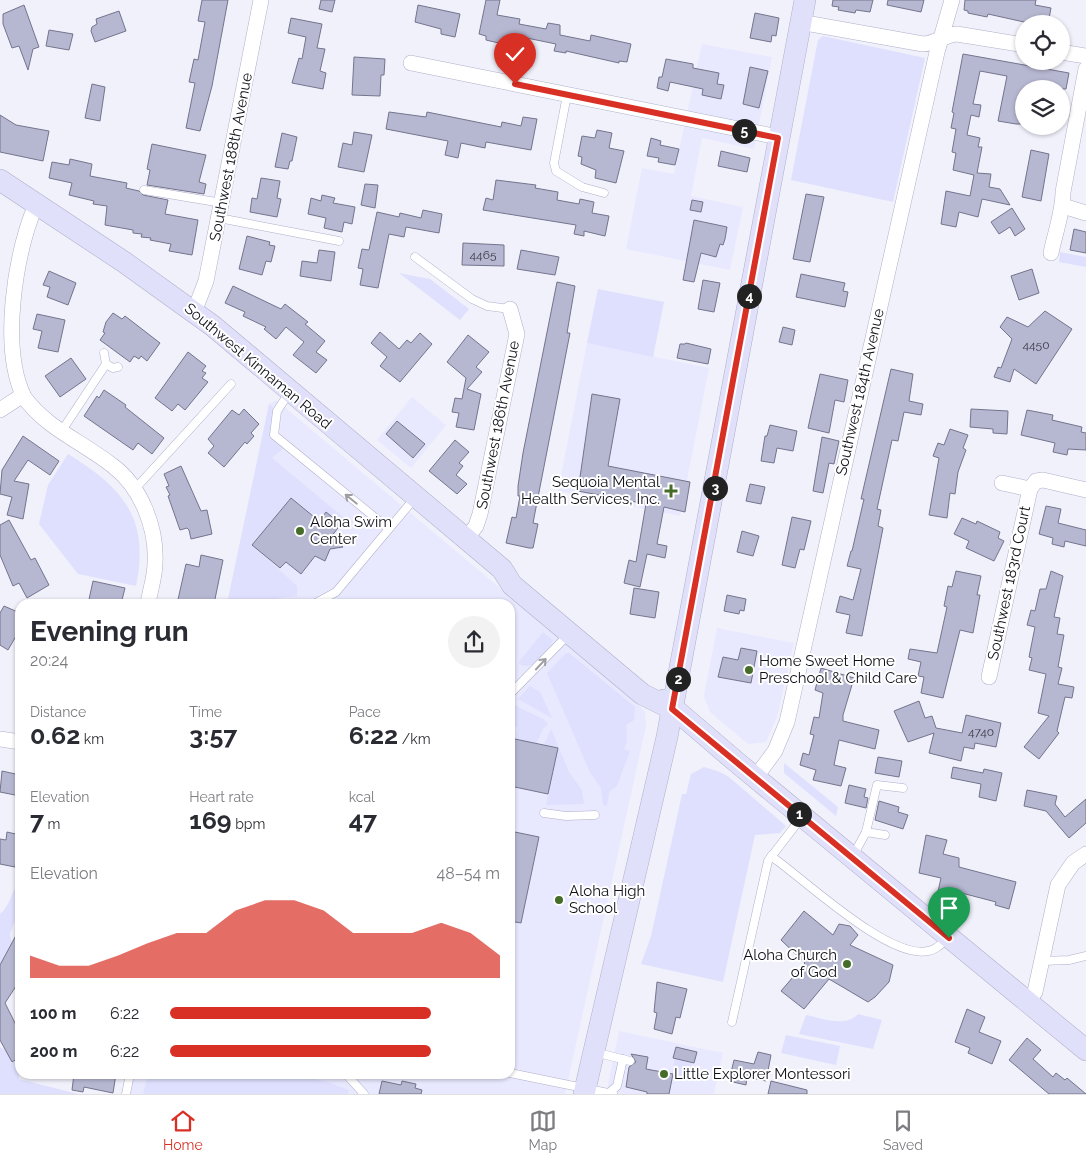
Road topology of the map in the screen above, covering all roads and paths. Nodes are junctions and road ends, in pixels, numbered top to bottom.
1 (261, 0) edge
2 (804, 0) edge
3 (952, 0) edge
4 (800, 22) junction
5 (942, 38) junction
6 (1015, 44) edge
7 (1070, 53) edge
8 (1086, 56) edge
9 (411, 63) dead end
10 (1086, 69) edge
11 (567, 95) junction
12 (778, 138) junction
13 (0, 180) edge
14 (144, 190) dead end
15 (604, 193) dead end
16 (36, 204) junction
17 (1063, 206) junction
18 (220, 210) junction
19 (1086, 213) edge
20 (339, 241) dead end
21 (1051, 253) dead end
22 (415, 257) dead end
23 (510, 309) joint
24 (194, 312) junction
25 (104, 353) dead end
26 (106, 364) junction
27 (118, 367) dead end
28 (231, 384) dead end
29 (290, 391) junction
30 (23, 395) junction
31 (0, 410) edge
32 (61, 432) junction
33 (1002, 483) dead end
34 (1030, 489) junction
35 (134, 490) junction
36 (1086, 490) edge
37 (416, 497) junction
38 (389, 529) junction
39 (466, 539) junction
40 (502, 569) junction
41 (149, 599) edge
42 (323, 599) edge
43 (570, 633) junction
44 (989, 677) dead end
45 (515, 689) edge
46 (672, 709) junction
47 (0, 739) edge
48 (15, 741) edge
49 (755, 778) junction
50 (903, 788) dead end
51 (544, 813) dead end
52 (595, 815) dead end
53 (802, 817) junction
54 (866, 832) junction
55 (885, 835) dead end
56 (1086, 854) edge
57 (772, 856) junction
58 (852, 858) junction
59 (949, 938) junction
60 (1086, 956) edge
61 (1042, 961) junction
62 (1028, 1001) junction
63 (732, 1022) dead end
64 (1086, 1050) edge
65 (594, 1052) junction
66 (515, 1074) edge
67 (129, 1079) edge
68 (350, 1079) edge
69 (585, 1090) edge
70 (611, 1093) edge
71 (126, 1094) edge
72 (364, 1094) edge

1 - 18 street, Southwest 188th Avenue
2 - 4 main road
3 - 5 street, Southwest 184th Avenue
4 - 5 street
4 - 12 main road
5 - 6 street
5 - 49 street, Southwest 184th Avenue
7 - 8 street
9 - 11 street
10 - 17 street
11 - 12 street
11 - 15 lane
12 - 46 main road
13 - 16 main road, Southwest Kinnaman Road
14 - 18 lane
16 - 24 main road, Southwest Kinnaman Road
16 - 30 street
17 - 19 street
17 - 21 street
18 - 20 lane
18 - 24 street, Southwest 188th Avenue
22 - 23 lane
23 - 39 street, Southwest 186th Avenue
24 - 29 main road, Southwest Kinnaman Road
25 - 26 lane
26 - 27 lane
26 - 32 lane
28 - 35 lane
29 - 37 main road, Southwest Kinnaman Road
38 -> 29 lane
30 - 31 street
30 - 32 street
32 - 35 street
33 - 34 street
34 - 36 street
34 - 44 street, Southwest 183rd Court
35 - 41 street
37 - 38 lane
37 - 39 main road, Southwest Kinnaman Road
38 - 42 lane
39 - 40 main road, Southwest Kinnaman Road
40 - 43 main road, Southwest Kinnaman Road
40 - 46 main road, Southwest Kinnaman Road
45 -> 43 lane
43 - 46 main road, Southwest Kinnaman Road
46 - 49 main road, Southwest Kinnaman Road
46 - 65 main road
47 - 48 street
49 - 53 main road, Southwest Kinnaman Road
50 - 54 lane
51 - 52 lane
53 - 57 lane
53 - 58 main road, Southwest Kinnaman Road
54 - 55 lane
54 - 58 lane
56 - 61 street
57 - 59 lane
57 - 63 lane
58 - 59 main road, Southwest Kinnaman Road
59 - 62 main road, Southwest Kinnaman Road
60 - 61 lane
61 - 62 street
62 - 64 main road, Southwest Kinnaman Road
65 - 69 main road
65 - 70 lane
66 - 69 lane
67 - 71 lane
68 - 72 lane
69 - 70 lane

